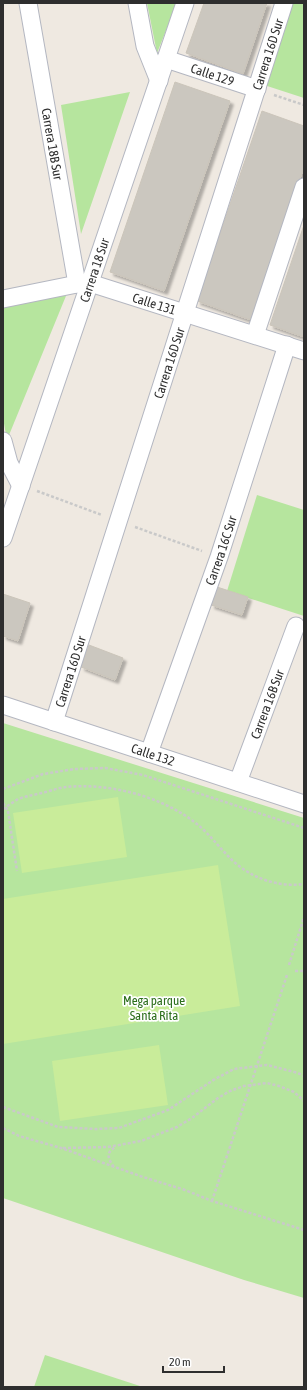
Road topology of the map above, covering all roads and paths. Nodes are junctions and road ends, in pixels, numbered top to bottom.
1 (28, 3) edge
2 (137, 3) edge
3 (185, 3) edge
4 (284, 3) edge
5 (166, 59) junction
6 (159, 81) junction
7 (257, 89) junction
8 (304, 105) edge
9 (304, 187) edge
10 (83, 283) junction
11 (3, 299) edge
12 (185, 313) junction
13 (255, 335) junction
14 (287, 345) junction
15 (304, 351) edge
16 (3, 441) edge
17 (21, 486) junction
18 (3, 538) edge
19 (296, 626) dead end
20 (3, 706) edge
21 (54, 722) junction
22 (149, 753) junction
23 (238, 782) junction
24 (3, 789) edge
25 (3, 803) edge
26 (304, 804) edge
27 (3, 809) edge
28 (304, 828) edge
29 (17, 871) dead end
30 (304, 884) edge
31 (304, 917) edge
32 (289, 965) dead end
33 (295, 971) dead end
34 (304, 971) edge
35 (287, 975) dead end
36 (258, 1066) junction
37 (304, 1076) edge
38 (251, 1085) junction
39 (304, 1101) edge
40 (3, 1106) edge
41 (3, 1128) edge
42 (120, 1145) junction
43 (61, 1148) junction
44 (114, 1167) junction
45 (212, 1201) junction
46 (304, 1230) edge

1 - 10 street, Carrera 18B Sur
2 - 6 street
3 - 5 street, Carrera 18 Sur
4 - 7 street, Carrera 16D Sur
5 - 6 street, Carrera 18 Sur
5 - 7 street, Calle 129
6 - 10 street, Carrera 18 Sur
7 - 8 path
7 - 12 street, Carrera 16D Sur
9 - 13 street
10 - 11 street, Calle 131
10 - 12 street, Calle 131
10 - 17 street, Carrera 18 Sur
12 - 13 street, Calle 131
12 - 21 street, Carrera 16D Sur
13 - 14 street, Calle 131
14 - 15 street, Calle 131
14 - 22 street, Carrera 16C Sur
16 - 17 street
17 - 18 street, Carrera 18 Sur
19 - 23 street, Carrera 16B Sur
20 - 21 street, Calle 132
21 - 22 street, Calle 132
22 - 23 street, Calle 132
23 - 26 street, Calle 132
24 - 28 path
25 - 29 path, bridge
27 - 30 path
31 - 32 path
33 - 34 path
35 - 36 path
36 - 37 path
36 - 38 path
36 - 40 path
38 - 39 path
38 - 42 path
38 - 45 path
41 - 43 path
42 - 43 path
42 - 44 path
43 - 44 path
44 - 45 path
45 - 46 path

